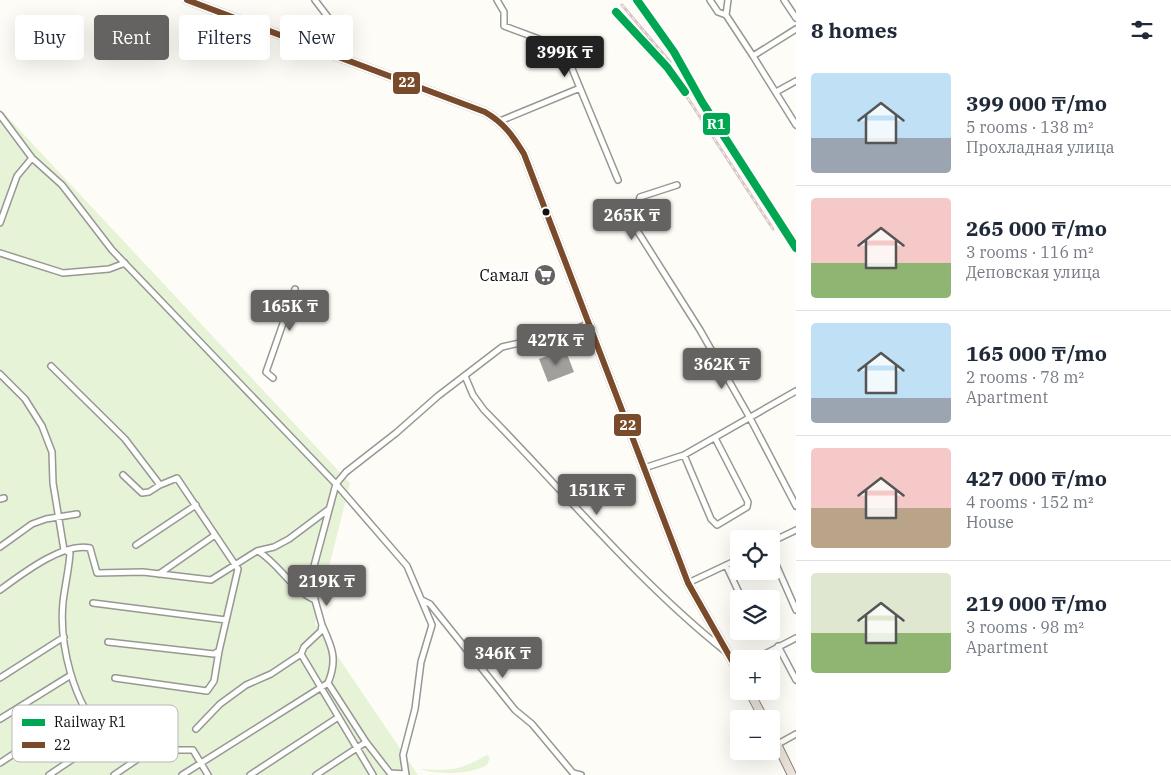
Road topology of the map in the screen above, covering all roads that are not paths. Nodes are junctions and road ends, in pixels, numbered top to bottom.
1 (187, 0) edge
2 (315, 0) edge
3 (497, 0) edge
4 (710, 0) edge
5 (728, 0) edge
6 (784, 0) edge
7 (726, 15) junction
8 (796, 18) edge
9 (796, 30) edge
10 (753, 56) junction
11 (348, 61) junction
12 (796, 81) edge
13 (580, 88) junction
14 (776, 92) junction
15 (0, 115) edge
16 (500, 121) junction
17 (795, 122) edge
18 (32, 158) junction
19 (618, 180) dead end
20 (677, 185) dead end
21 (0, 224) edge
22 (0, 253) edge
23 (125, 263) junction
24 (295, 289) dead end
25 (588, 324) junction
26 (51, 366) dead end
27 (0, 374) edge
28 (465, 376) junction
29 (273, 378) dead end
30 (796, 391) edge
31 (750, 418) junction
32 (715, 438) junction
33 (684, 455) junction
34 (644, 468) junction
35 (124, 475) dead end
36 (336, 484) junction
37 (160, 485) junction
38 (196, 505) junction
39 (796, 506) edge
40 (329, 510) junction
41 (77, 514) dead end
42 (59, 516) junction
43 (796, 530) edge
44 (215, 535) junction
45 (780, 538) edge
46 (136, 545) dead end
47 (0, 547) edge
48 (64, 550) junction
49 (257, 551) junction
50 (730, 563) edge
51 (236, 565) junction
52 (726, 565) junction
53 (159, 574) junction
54 (780, 574) edge
55 (688, 583) junction
56 (0, 590) edge
57 (738, 590) edge
58 (315, 600) junction
59 (422, 600) junction
60 (93, 602) dead end
61 (796, 610) edge
62 (226, 620) junction
63 (322, 626) junction
64 (64, 637) junction
65 (796, 638) edge
66 (108, 642) dead end
67 (778, 646) junction
68 (771, 650) edge
69 (219, 651) junction
70 (301, 654) junction
71 (729, 655) joint
72 (71, 675) junction
73 (0, 678) edge
74 (115, 678) dead end
75 (796, 680) edge
76 (328, 683) junction
77 (319, 688) junction
78 (24, 705) edge
79 (82, 705) edge
80 (12, 712) edge
81 (338, 718) junction
82 (0, 720) edge
83 (196, 729) dead end
84 (796, 734) edge
85 (366, 742) junction
86 (780, 743) edge
87 (357, 748) junction
88 (780, 748) edge
89 (178, 750) edge
90 (12, 755) edge
91 (68, 762) edge
92 (133, 762) edge
93 (0, 763) edge
94 (199, 763) junction
95 (49, 775) edge
96 (114, 775) edge
97 (182, 775) edge
98 (208, 775) edge
99 (250, 775) edge
100 (316, 775) edge
101 (373, 775) edge
102 (406, 775) edge
103 (580, 775) edge
104 (792, 775) edge

1 - 11 highway
2 - 11 street
3 - 13 street
4 - 7 street
5 - 7 street
6 - 8 street
7 - 10 street
9 - 10 street
10 - 14 street
11 - 16 highway
12 - 14 street
13 - 16 street
13 - 19 street
14 - 17 street
15 - 18 street
16 - 25 highway
18 - 21 street
18 - 23 street
20 - 31 street
22 - 23 street
23 - 36 street
24 - 29 street
25 - 28 street
25 - 34 highway
26 - 37 street
27 - 42 street
28 - 36 street
28 - 71 street
30 - 31 street
31 - 32 street
31 - 39 street
32 - 33 street
32 - 33 street
33 - 34 street
34 - 55 highway
35 - 37 street
36 - 40 street
36 - 59 street
37 - 38 street
38 - 44 street
38 - 46 street
40 - 49 street
40 - 58 street
41 - 42 street
42 - 47 street
42 - 48 street
43 - 45 street
44 - 51 street
44 - 53 street
48 - 53 street
48 - 56 street
48 - 64 street
49 - 51 street
49 - 58 street
50 - 52 street
51 - 53 street
51 - 62 street
52 - 55 street
52 - 57 street
54 - 61 street
55 - 71 highway
58 - 63 street
59 - 102 street
59 - 103 street
60 - 62 street
62 - 69 street
63 - 70 street
63 - 76 street
64 - 72 street
64 - 73 street
65 - 67 street
66 - 69 street
67 - 68 street
67 - 75 street
69 - 74 street
70 - 77 street
70 - 83 street
72 - 78 street
72 - 79 street
76 - 77 street
76 - 85 street
77 - 81 street
77 - 94 street
80 - 82 street
81 - 87 street
81 - 99 street
84 - 86 street
85 - 87 street
85 - 102 street
87 - 100 street
87 - 101 street
88 - 104 highway
89 - 94 street
90 - 93 street
91 - 95 street
92 - 96 street
94 - 97 street
94 - 98 street

